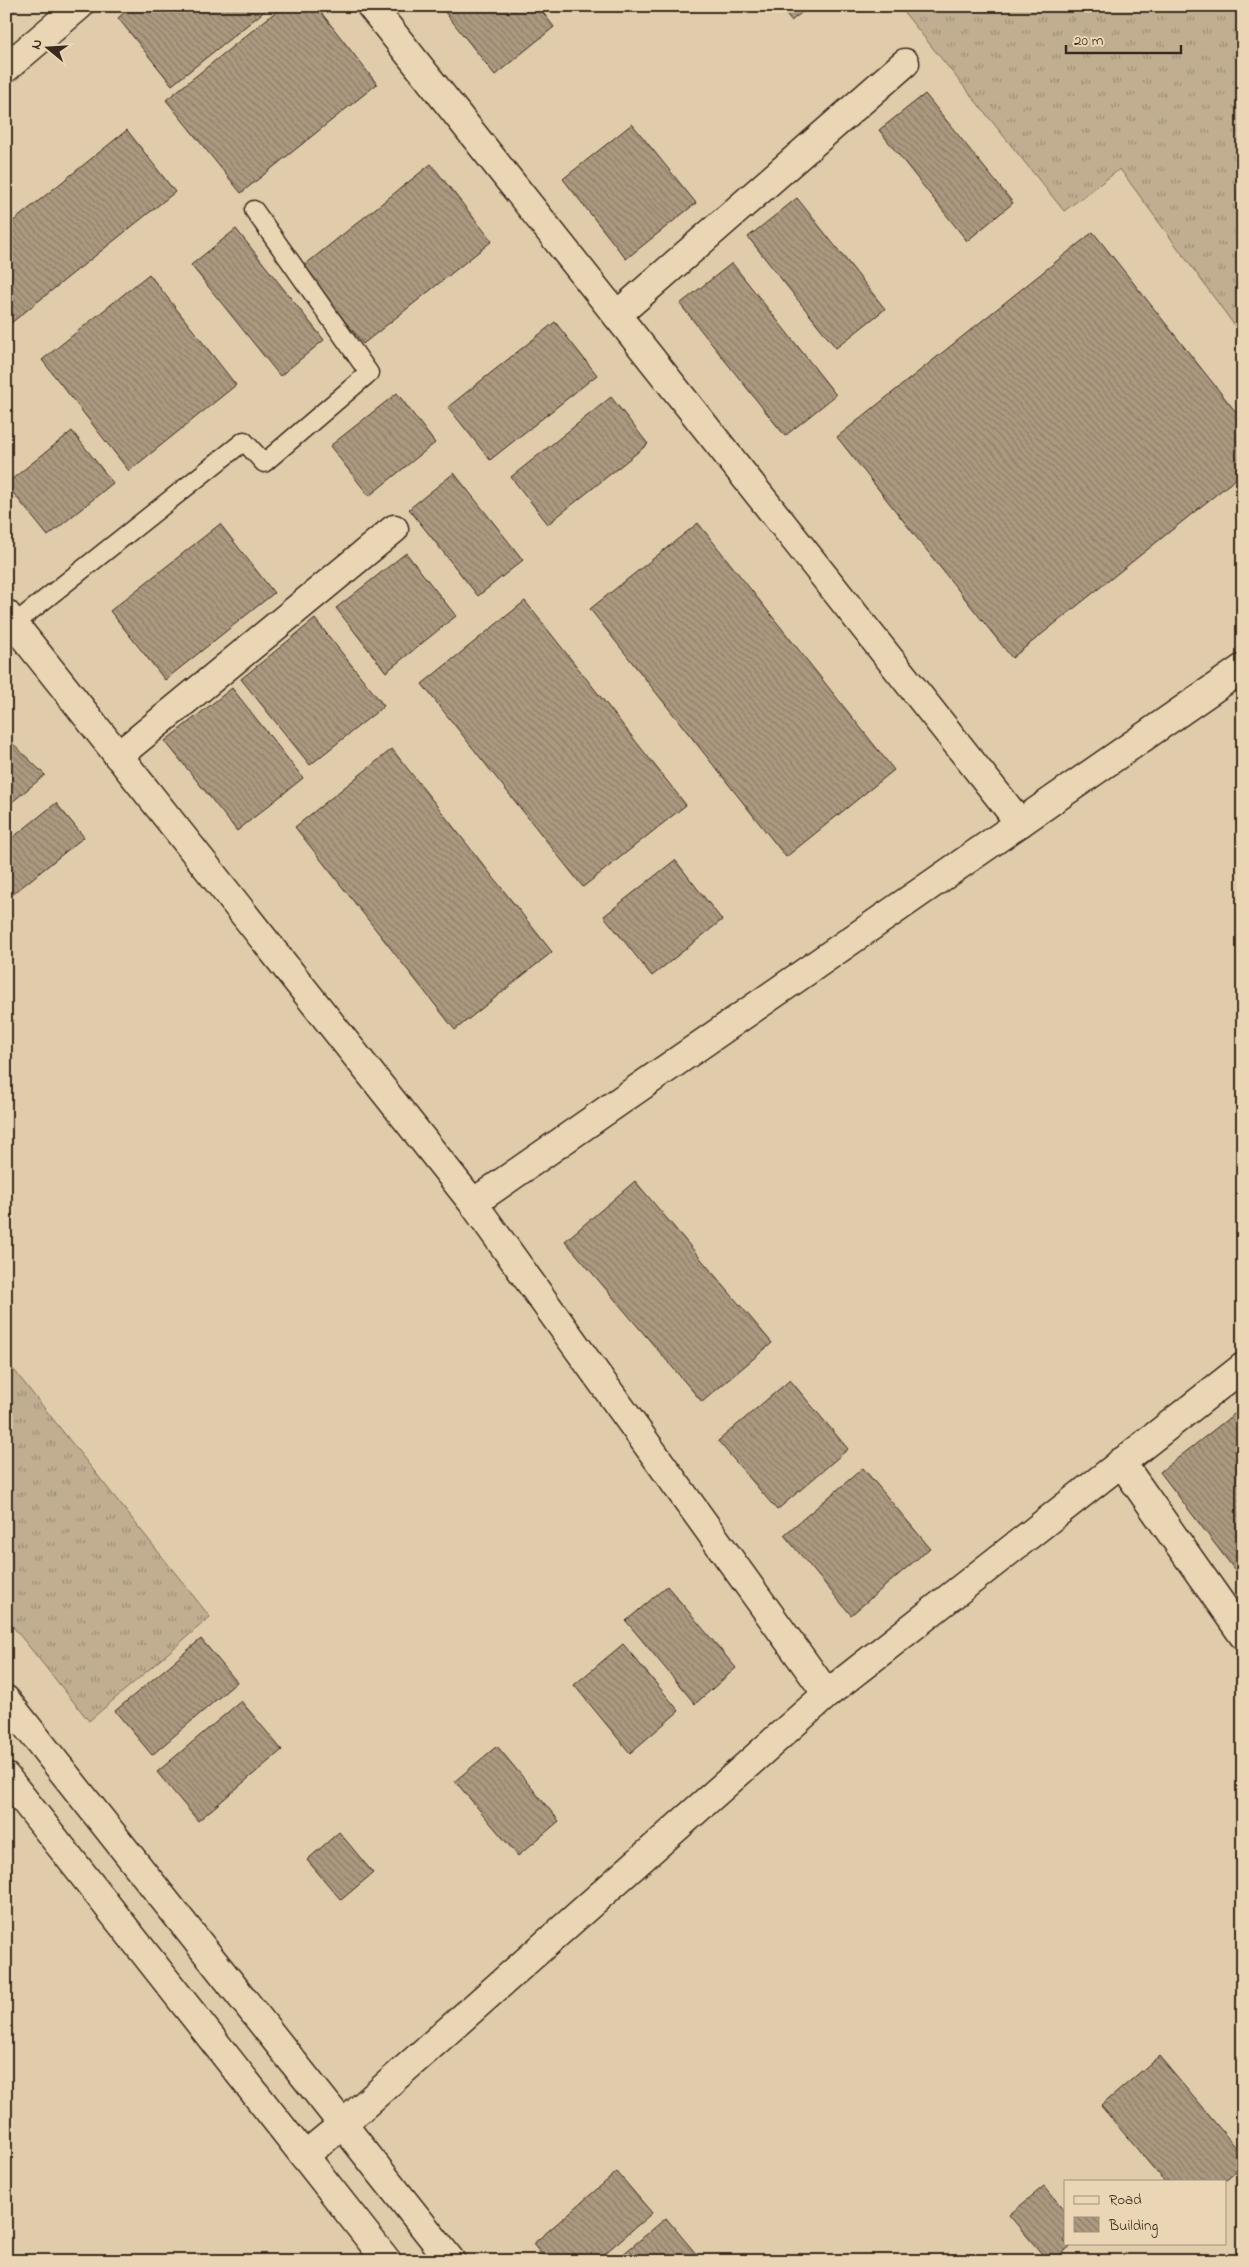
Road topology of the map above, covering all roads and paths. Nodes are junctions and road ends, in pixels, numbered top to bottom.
1 (80, 6) edge
2 (379, 9) edge
3 (905, 63) dead end
4 (6, 68) edge
5 (254, 210) dead end
6 (617, 315) junction
7 (394, 529) dead end
8 (10, 619) edge
9 (1243, 668) edge
10 (118, 756) junction
11 (1020, 823) junction
12 (473, 1203) junction
13 (1243, 1366) edge
14 (1121, 1462) junction
15 (1243, 1634) edge
16 (827, 1694) junction
17 (6, 1700) edge
18 (6, 1777) edge
19 (343, 2124) junction
20 (304, 2156) junction
21 (387, 2261) edge
22 (451, 2261) edge

1 - 4 street
2 - 6 street
3 - 6 street
5 - 8 lane
6 - 11 street
7 - 10 street
8 - 10 street
9 - 11 street
10 - 12 street
11 - 12 street
12 - 16 street
13 - 14 street
14 - 15 street
14 - 16 street
16 - 19 street
17 - 19 street
18 - 20 street
19 - 20 street
19 - 22 street
20 - 21 street

